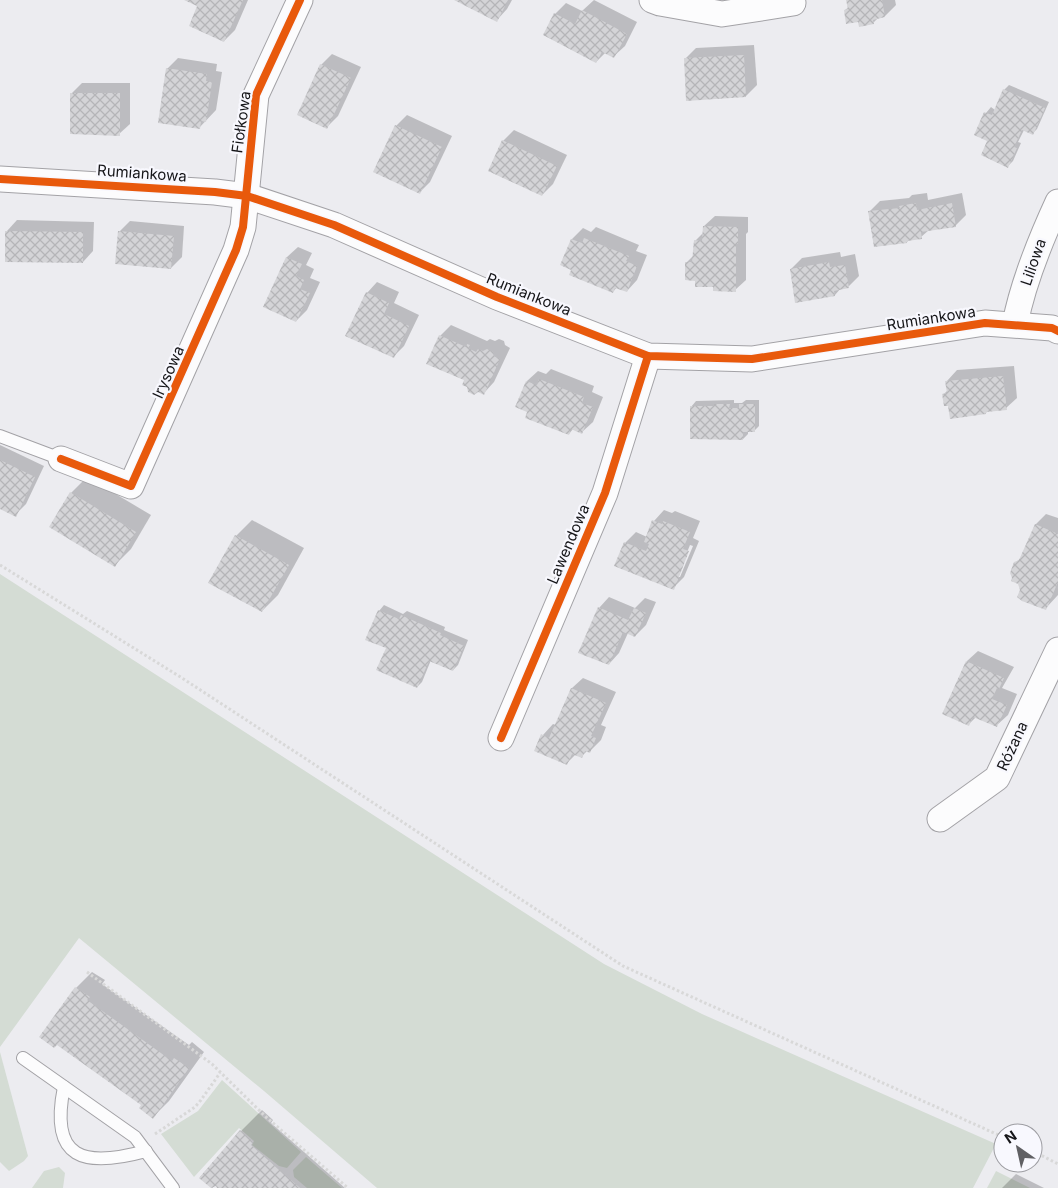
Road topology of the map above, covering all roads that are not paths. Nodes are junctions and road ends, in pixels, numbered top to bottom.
1 (300, 0) edge
2 (652, 0) edge
3 (793, 3) dead end
4 (0, 179) edge
5 (247, 196) junction
6 (1058, 202) edge
7 (1015, 324) junction
8 (1058, 331) edge
9 (648, 356) junction
10 (0, 436) edge
11 (61, 459) joint
12 (1058, 650) edge
13 (501, 738) dead end
14 (940, 819) dead end
15 (23, 1058) dead end
16 (64, 1087) junction
17 (146, 1151) junction
18 (173, 1188) edge

1 - 5 street, Fiołkowa
2 - 3 street
4 - 5 street, Rumiankowa
5 - 9 street, Rumiankowa
5 - 11 street, Irysowa
6 - 7 street, Liliowa
7 - 8 street, Rumiankowa
7 - 9 street, Rumiankowa
9 - 13 street, Lawendowa
10 - 11 lane
12 - 14 street, Różana
15 - 16 lane
16 - 17 lane
16 - 17 lane
17 - 18 lane

